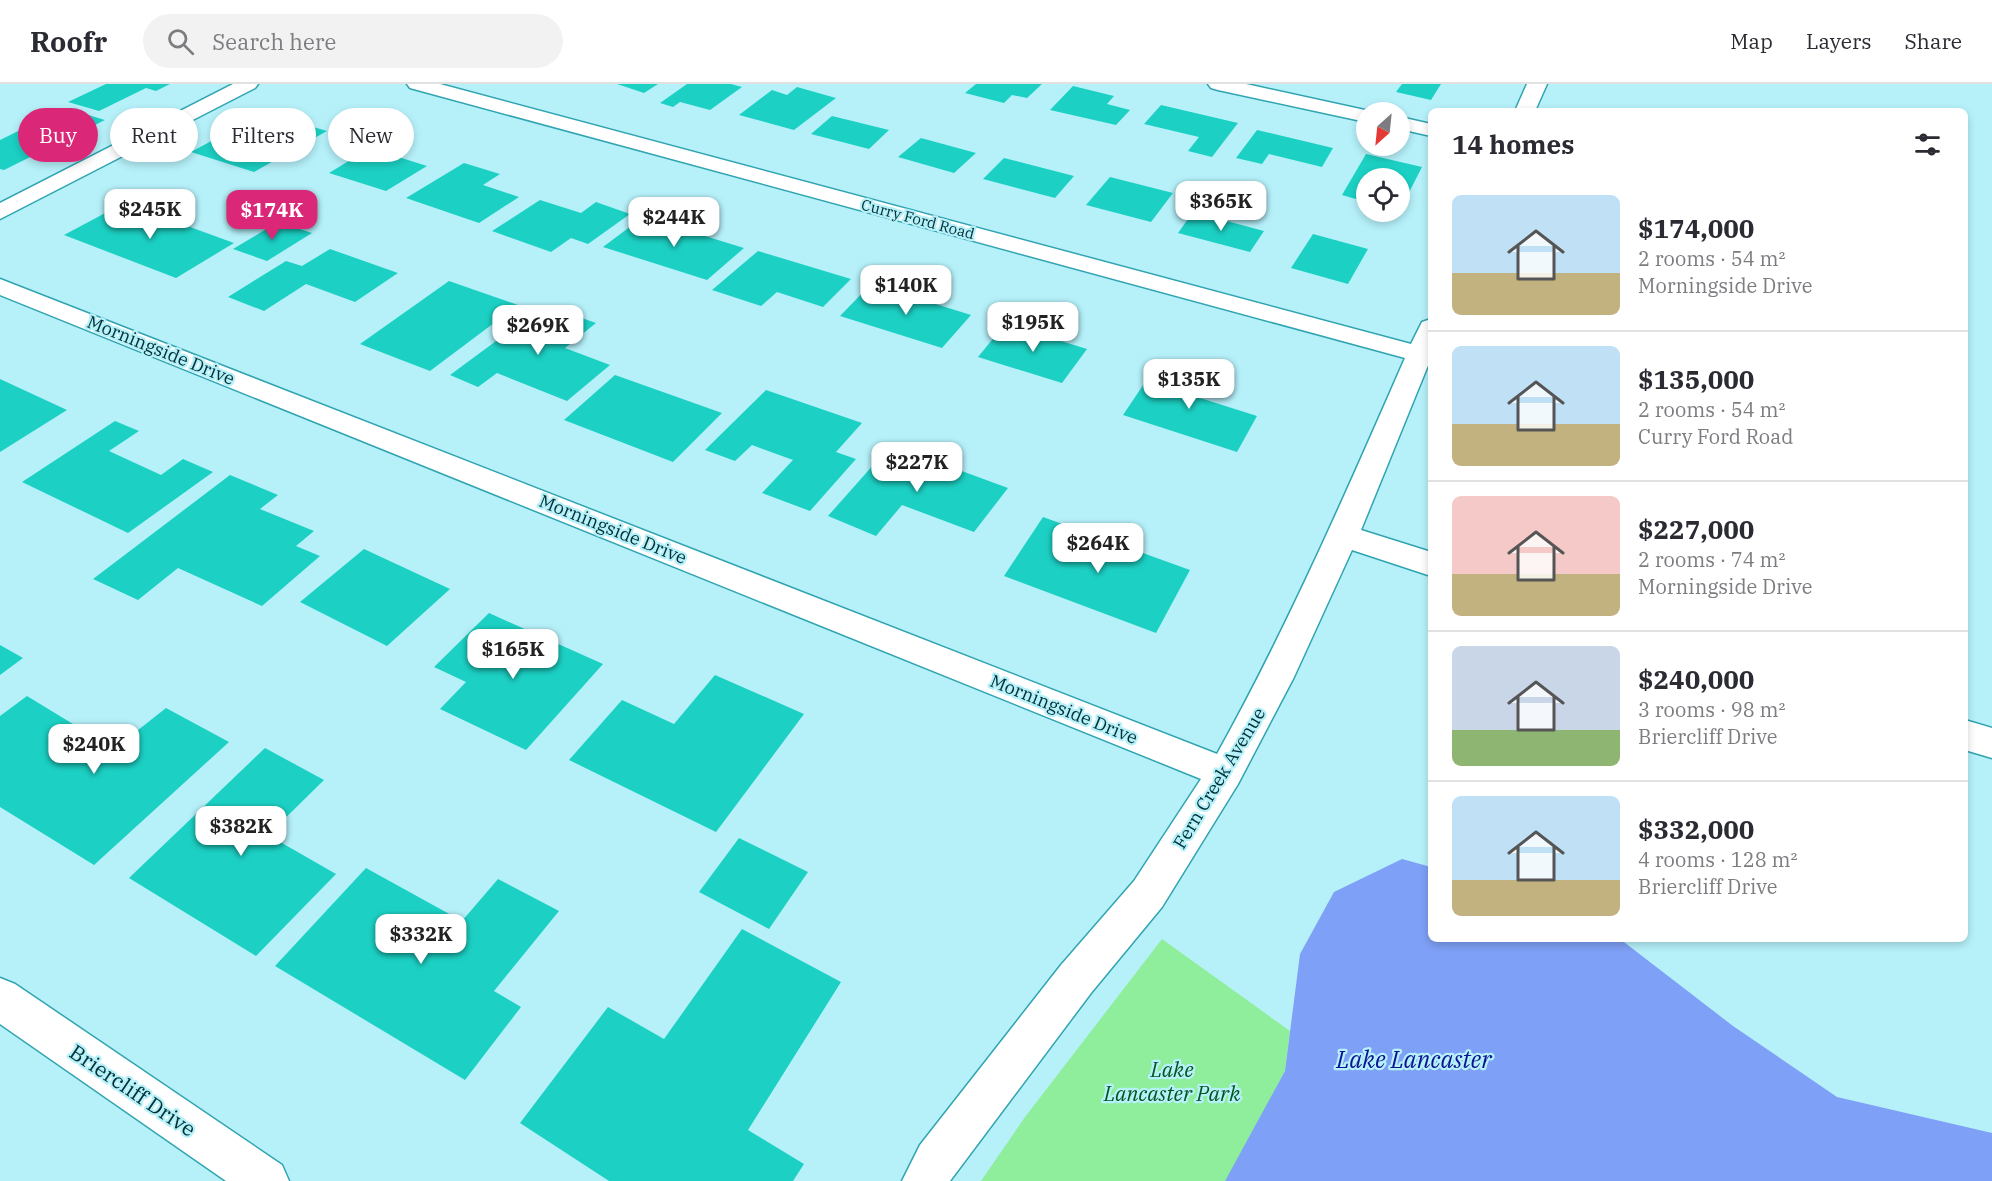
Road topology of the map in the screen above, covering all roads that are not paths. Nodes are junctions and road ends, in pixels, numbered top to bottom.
1 (248, 84) edge
2 (417, 84) edge
3 (1218, 84) edge
4 (1537, 84) edge
5 (1526, 108) edge
6 (1356, 114) edge
7 (1410, 125) edge
8 (1428, 129) edge
9 (0, 212) edge
10 (0, 286) edge
11 (1428, 334) edge
12 (1419, 354) junction
13 (1343, 536) junction
14 (1428, 563) edge
15 (1968, 736) edge
16 (1992, 743) edge
17 (1225, 773) junction
18 (0, 999) edge
19 (266, 1181) edge
20 (926, 1181) edge

1 - 9 street
2 - 12 street, Curry Ford Road
3 - 6 street
4 - 5 street
7 - 8 street
10 - 17 street, Morningside Drive
11 - 12 street, Fern Creek Avenue
12 - 13 street, Fern Creek Avenue
13 - 14 street
13 - 17 street, Fern Creek Avenue
15 - 16 street
17 - 20 street, Fern Creek Avenue
18 - 19 street, Briercliff Drive

